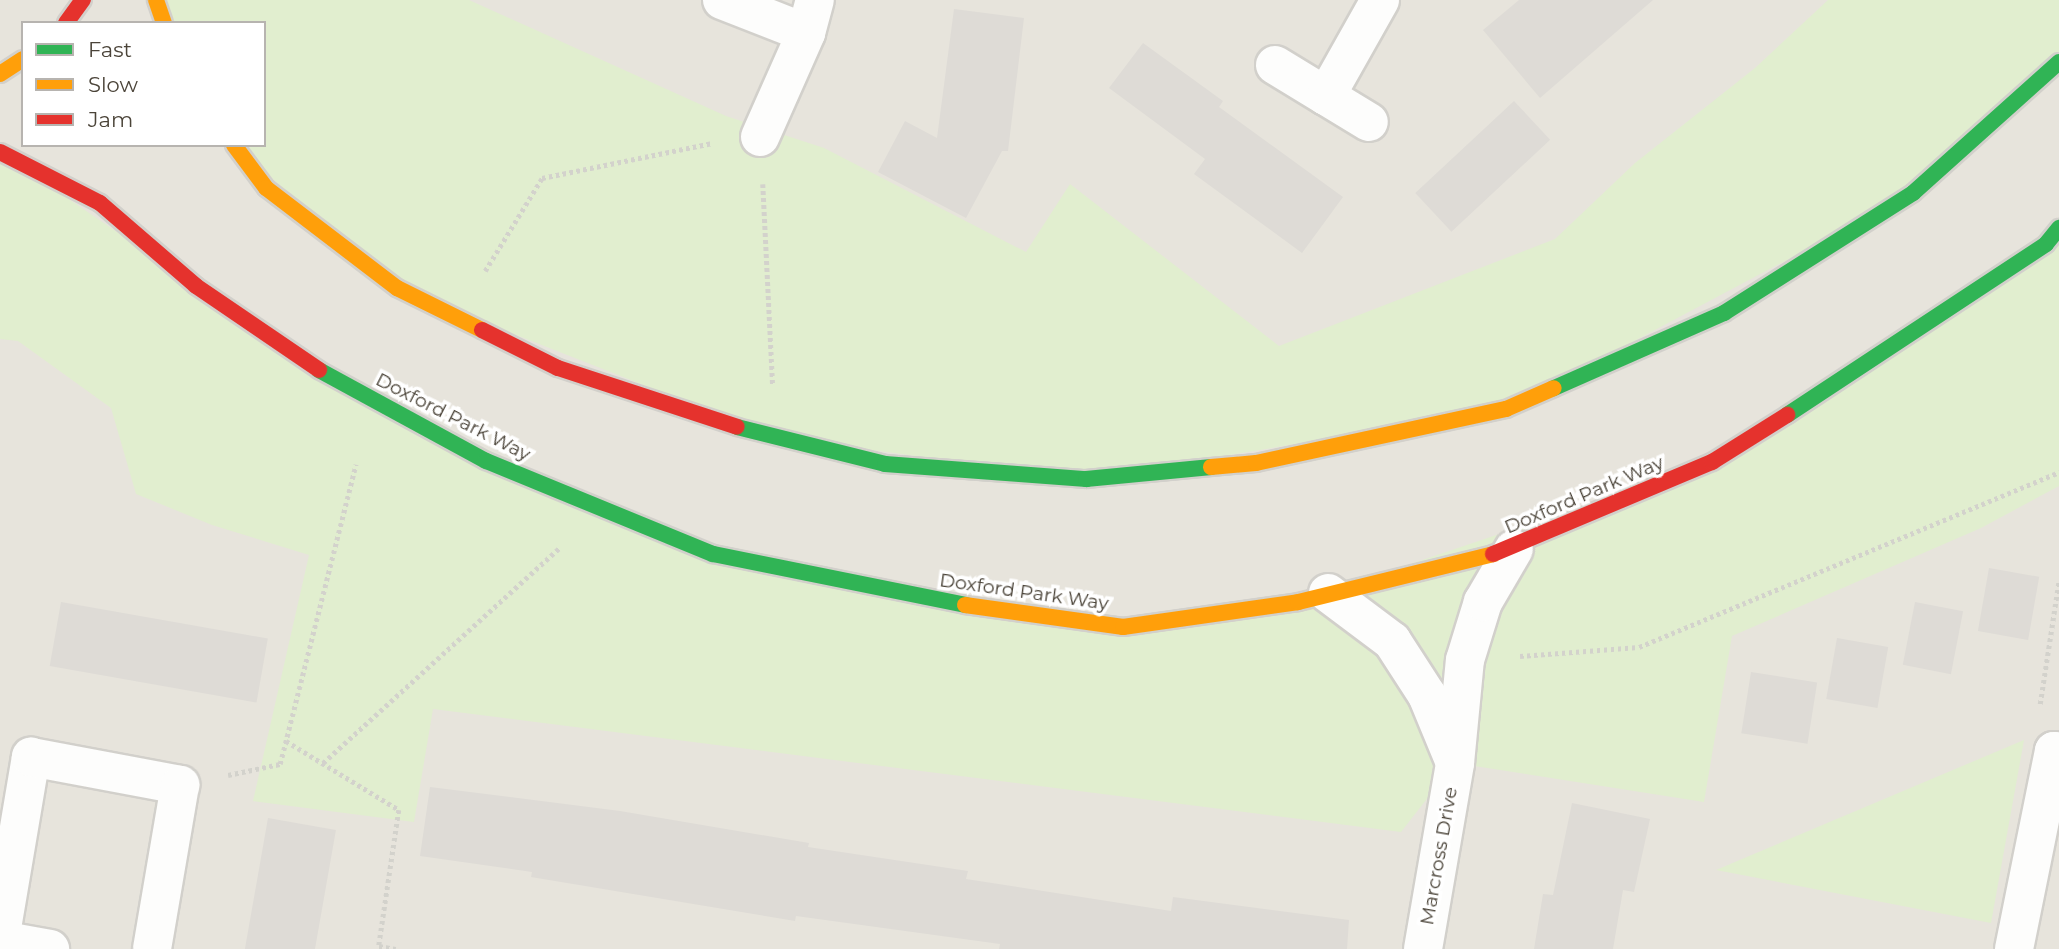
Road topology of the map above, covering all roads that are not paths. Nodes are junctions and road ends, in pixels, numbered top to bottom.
1 (83, 0) edge
2 (156, 0) edge
3 (722, 0) edge
4 (1380, 0) edge
5 (811, 17) edge
6 (67, 21) edge
7 (163, 21) edge
8 (21, 60) edge
9 (2059, 62) edge
10 (1275, 65) dead end
11 (0, 74) edge
12 (1326, 96) junction
13 (1368, 122) dead end
14 (760, 137) road end
15 (235, 147) edge
16 (0, 152) edge
17 (2059, 228) edge
18 (1514, 550) junction
19 (1328, 593) junction
20 (2057, 752) edge
21 (1455, 763) junction
22 (0, 940) edge
23 (50, 949) edge
24 (152, 949) edge
25 (1423, 949) edge
26 (2014, 949) edge

1 - 6 main road
2 - 7 main road
3 - 5 street
4 - 12 street
5 - 14 street
8 - 11 main road
9 - 15 main road
10 - 12 street
12 - 13 street
16 - 19 main road, Doxford Park Way
17 - 18 main road, Doxford Park Way
18 - 19 main road, Doxford Park Way
18 - 21 street, Marcross Drive
19 - 21 street, Marcross Drive
20 - 26 street
21 - 25 street, Marcross Drive
22 - 23 street
22 - 24 street

